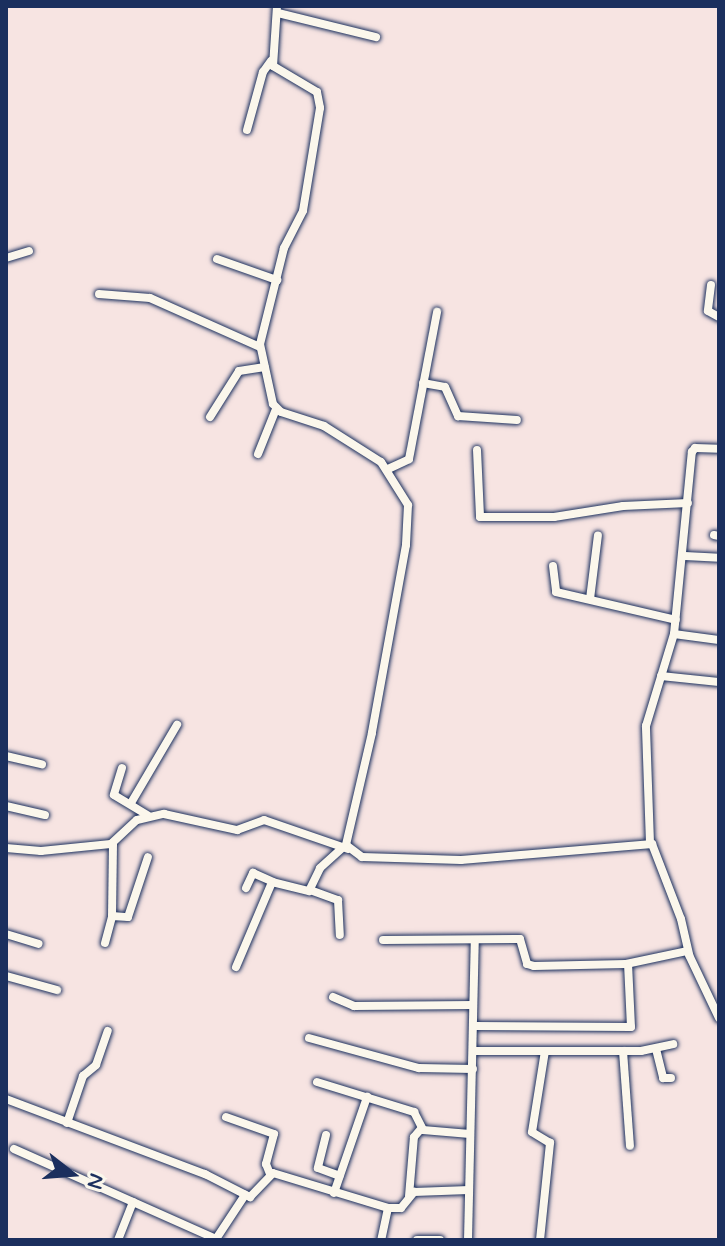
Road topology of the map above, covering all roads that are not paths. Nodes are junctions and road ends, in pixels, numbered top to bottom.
1 (277, 10) edge
2 (376, 37) dead end
3 (271, 61) junction
4 (247, 130) dead end
5 (29, 251) dead end
6 (6, 258) edge
7 (217, 259) dead end
8 (277, 280) junction
9 (711, 285) dead end
10 (99, 294) dead end
11 (437, 312) dead end
12 (719, 317) edge
13 (260, 347) junction
14 (265, 367) junction
15 (423, 383) junction
16 (276, 409) junction
17 (210, 417) dead end
18 (517, 420) dead end
19 (719, 449) edge
20 (477, 450) dead end
21 (258, 454) dead end
22 (388, 469) junction
23 (688, 503) junction
24 (598, 535) dead end
25 (685, 556) junction
26 (719, 558) edge
27 (553, 566) dead end
28 (590, 599) junction
29 (676, 620) junction
30 (674, 634) junction
31 (719, 640) edge
32 (661, 676) junction
33 (719, 682) edge
34 (177, 725) dead end
35 (6, 756) edge
36 (42, 764) dead end
37 (122, 768) dead end
38 (131, 803) junction
39 (6, 806) edge
40 (45, 815) dead end
41 (147, 815) junction
42 (113, 843) junction
43 (650, 843) junction
44 (6, 848) edge
45 (344, 849) junction
46 (148, 857) dead end
47 (273, 882) junction
48 (246, 888) dead end
49 (310, 890) junction
50 (112, 916) junction
51 (6, 934) edge
52 (340, 935) dead end
53 (383, 940) dead end
54 (475, 940) junction
55 (105, 943) dead end
56 (38, 944) dead end
57 (687, 951) junction
58 (628, 964) junction
59 (236, 967) dead end
60 (6, 976) edge
61 (57, 990) dead end
62 (333, 997) dead end
63 (473, 1005) junction
64 (719, 1018) edge
65 (474, 1026) junction
66 (108, 1031) dead end
67 (309, 1038) dead end
68 (673, 1044) dead end
69 (656, 1049) junction
70 (474, 1051) junction
71 (545, 1051) junction
72 (623, 1051) junction
73 (473, 1069) junction
74 (671, 1078) dead end
75 (317, 1082) dead end
76 (367, 1097) junction
77 (6, 1099) edge
78 (226, 1117) dead end
79 (67, 1123) junction
80 (421, 1129) junction
81 (470, 1134) junction
82 (326, 1135) dead end
83 (630, 1146) dead end
84 (14, 1149) dead end
85 (270, 1174) junction
86 (340, 1176) junction
87 (469, 1190) junction
88 (334, 1193) junction
89 (245, 1195) junction
90 (409, 1196) junction
91 (133, 1202) junction
92 (388, 1208) junction
93 (220, 1239) edge
94 (118, 1240) edge
95 (381, 1240) edge
96 (417, 1240) edge
97 (440, 1240) edge
98 (468, 1240) edge
99 (540, 1240) edge

1 - 2 street
1 - 3 street
3 - 4 street
3 - 8 street
5 - 6 street
7 - 8 street
8 - 13 street
9 - 12 street
10 - 13 street
11 - 15 street
13 - 14 street
14 - 16 street
14 - 17 street
15 - 18 street
15 - 22 street
16 - 21 street
16 - 22 street
19 - 23 street
20 - 23 street
22 - 45 street
23 - 25 street
24 - 28 street
25 - 26 street
25 - 29 street
27 - 28 street
28 - 29 street
29 - 30 street
30 - 31 street
30 - 32 street
32 - 33 street
32 - 43 street
34 - 38 street
35 - 36 street
37 - 38 street
38 - 41 street
39 - 40 street
41 - 42 street
41 - 45 street
42 - 44 street
42 - 50 street
43 - 45 street
43 - 57 street
45 - 49 street
46 - 50 street
47 - 48 street
47 - 49 street
47 - 59 street
49 - 52 street
50 - 55 street
51 - 56 street
53 - 54 street
54 - 58 street
54 - 63 street
57 - 58 street
57 - 64 street
58 - 65 street
60 - 61 street
62 - 63 street
63 - 65 street
65 - 70 street
66 - 79 street
67 - 73 street
68 - 69 street
69 - 72 street
69 - 74 street
70 - 71 street
70 - 73 street
71 - 72 street
71 - 99 street
72 - 83 street
73 - 81 street
75 - 76 street
76 - 80 street
76 - 86 street
77 - 79 street
78 - 85 street
79 - 89 street
80 - 81 street
80 - 90 street
81 - 87 street
82 - 86 street
84 - 91 street
85 - 88 street
85 - 89 street
86 - 88 street
87 - 90 street
87 - 98 street
88 - 92 street
89 - 93 street
90 - 92 street
91 - 93 street
91 - 94 street
92 - 95 street
96 - 97 street

